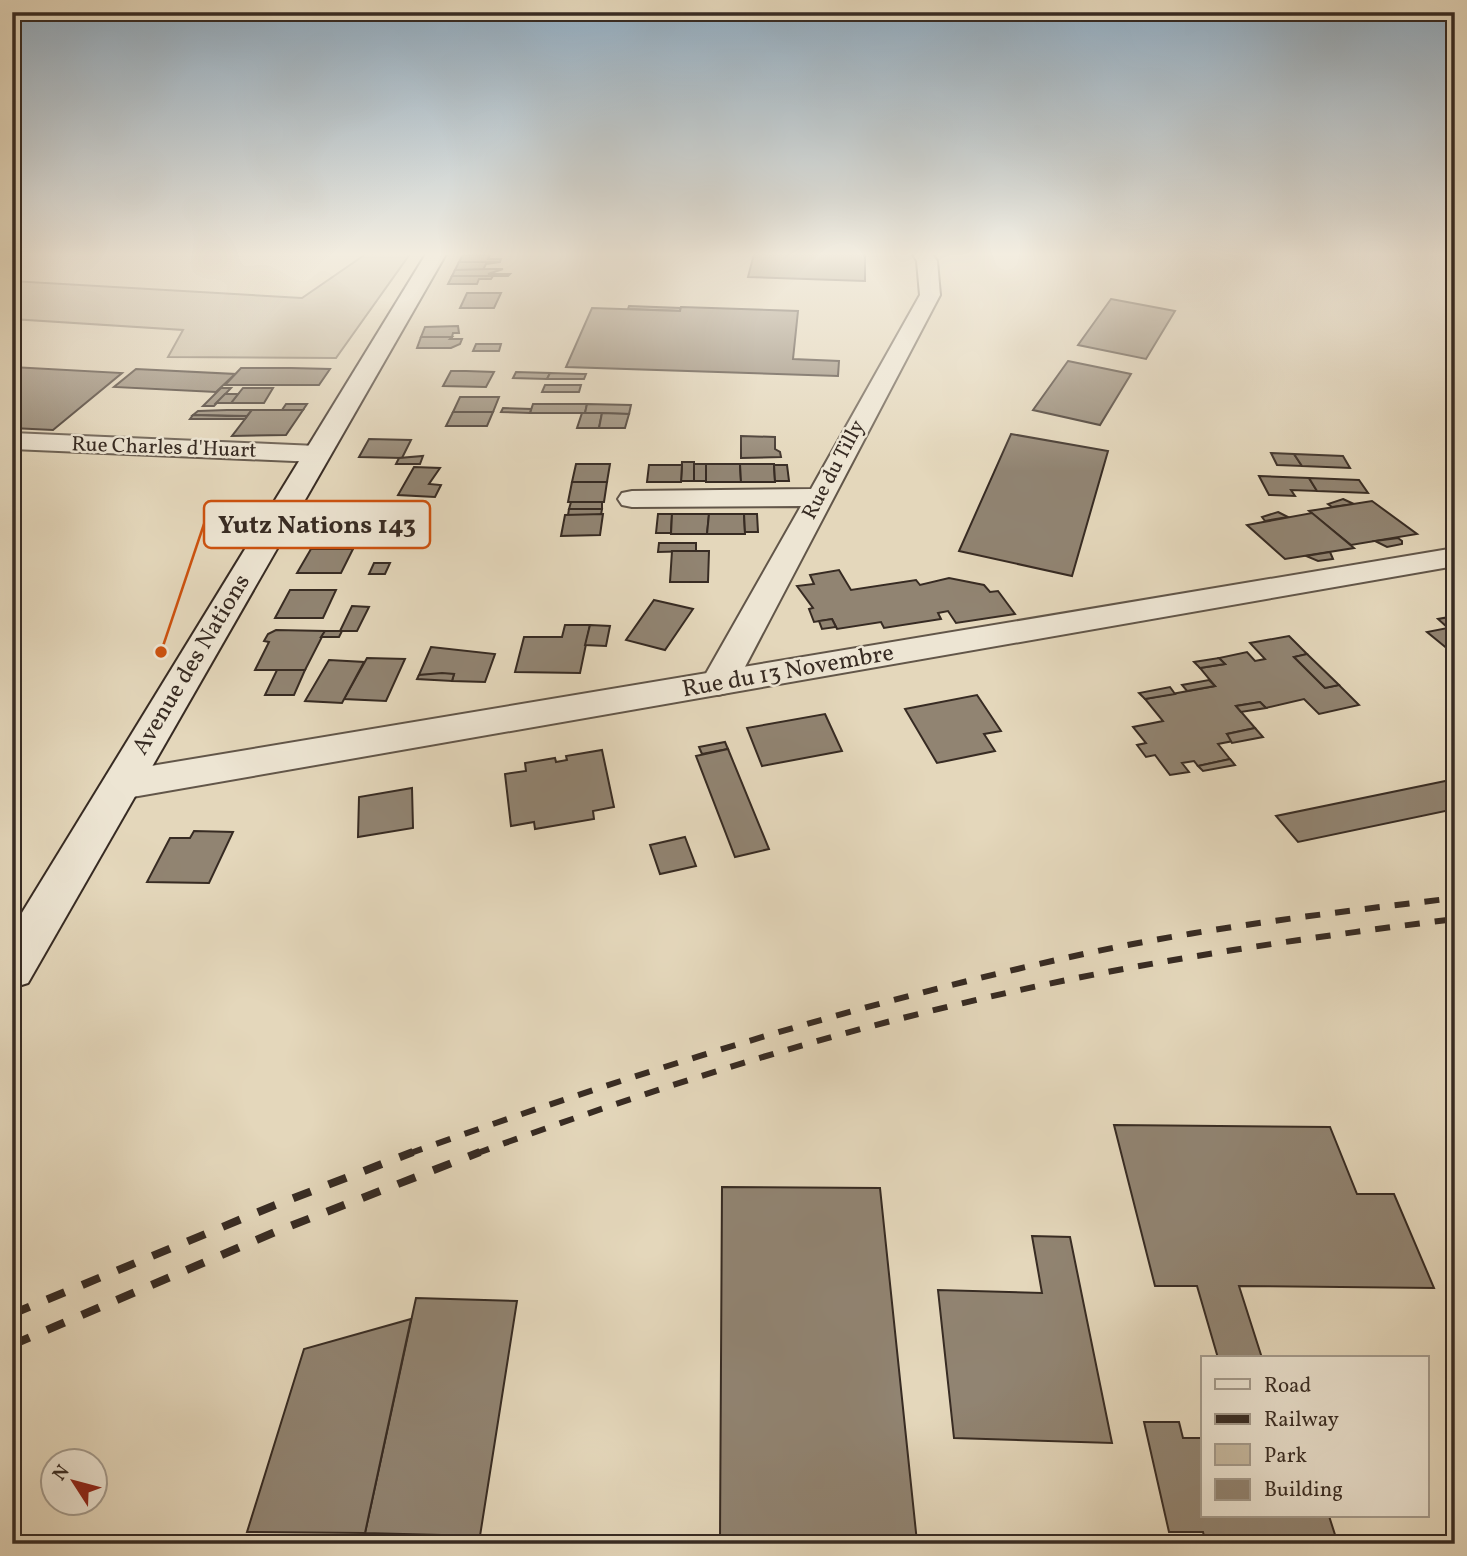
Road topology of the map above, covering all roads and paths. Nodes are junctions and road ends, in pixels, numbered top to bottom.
1 (393, 327) edge
2 (913, 327) edge
3 (12, 441) edge
4 (317, 454) junction
5 (819, 497) junction
6 (632, 499) dead end
7 (1455, 557) edge
8 (718, 684) junction
9 (121, 785) junction
10 (12, 969) edge

1 - 4 street, Avenue des Nations
2 - 5 street, Rue du Tilly
3 - 4 street, Rue Charles d'Huart
4 - 9 street, Avenue des Nations
5 - 6 street
5 - 8 street, Rue du Tilly
7 - 8 street, Rue du 13 Novembre
8 - 9 street, Rue du 13 Novembre
9 - 10 street, Avenue des Nations

